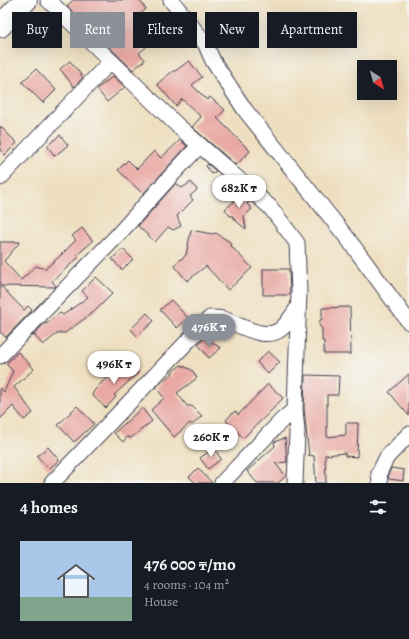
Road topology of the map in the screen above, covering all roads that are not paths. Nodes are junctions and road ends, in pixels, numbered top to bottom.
1 (26, 0) edge
2 (48, 0) edge
3 (171, 0) edge
4 (0, 26) edge
5 (111, 61) junction
6 (200, 145) junction
7 (0, 178) edge
8 (298, 307) junction
9 (409, 322) edge
10 (0, 356) edge
11 (295, 409) junction
12 (409, 434) edge
13 (52, 483) edge
14 (222, 483) edge
15 (295, 483) edge
16 (380, 483) edge

1 - 4 main road
2 - 5 street
3 - 9 street
5 - 6 street
5 - 7 street
6 - 8 street
6 - 10 street
8 - 11 street
8 - 13 street
11 - 14 street
11 - 15 street
12 - 16 street

